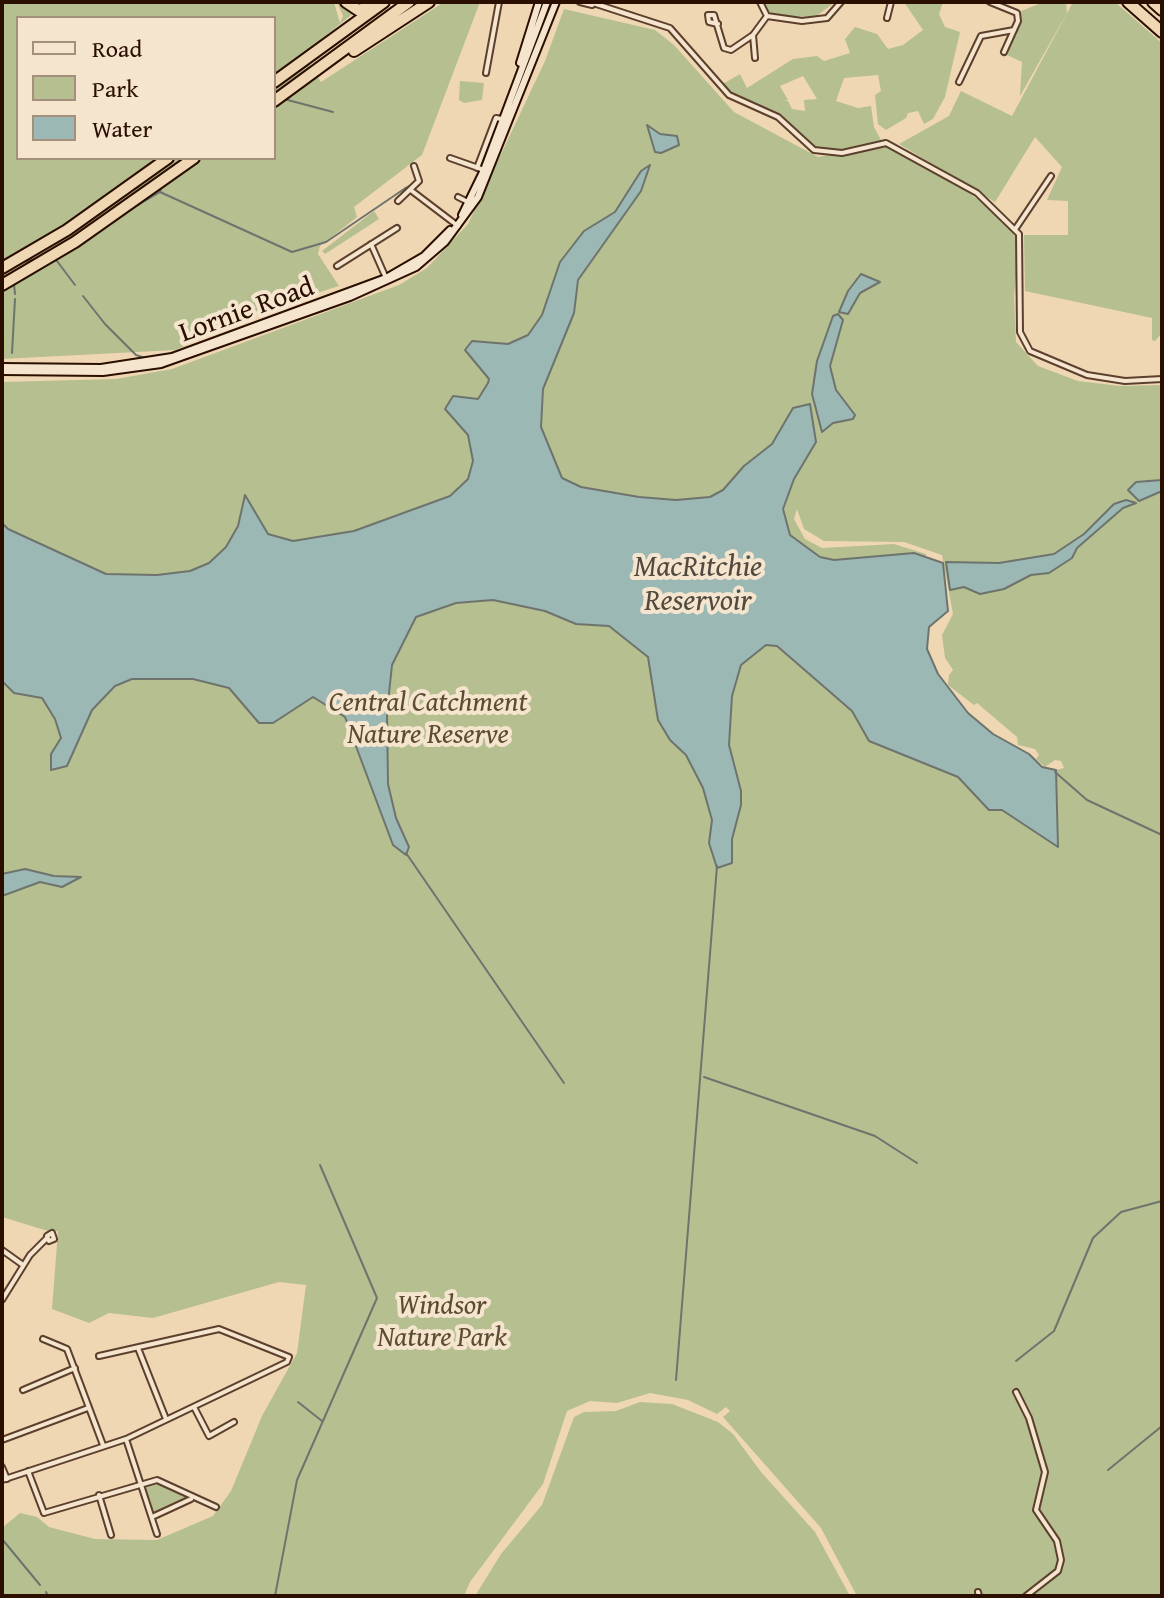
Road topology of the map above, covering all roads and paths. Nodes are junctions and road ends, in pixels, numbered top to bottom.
1 (346, 2) edge
2 (382, 2) edge
3 (409, 2) edge
4 (419, 2) edge
5 (429, 2) edge
6 (499, 2) edge
7 (539, 2) edge
8 (548, 2) edge
9 (556, 2) edge
10 (580, 2) edge
11 (590, 2) edge
12 (760, 2) edge
13 (841, 2) edge
14 (891, 2) edge
15 (990, 2) edge
16 (1128, 2) edge
17 (1153, 2) edge
18 (614, 8) junction
19 (1162, 10) edge
20 (767, 16) junction
21 (887, 18) dead end
22 (383, 21) junction
23 (718, 24) dead end
24 (1014, 30) junction
25 (1162, 32) edge
26 (753, 35) junction
27 (1004, 52) dead end
28 (755, 58) dead end
29 (486, 73) dead end
30 (313, 74) junction
31 (526, 77) junction
32 (276, 81) edge
33 (959, 82) dead end
34 (514, 85) junction
35 (276, 100) edge
36 (505, 121) junction
37 (450, 158) dead end
38 (165, 160) edge
39 (191, 160) edge
40 (414, 166) dead end
41 (481, 169) junction
42 (1051, 176) dead end
43 (481, 185) junction
44 (412, 191) junction
45 (458, 197) dead end
46 (398, 201) dead end
47 (471, 204) junction
48 (457, 225) junction
49 (397, 228) dead end
50 (1016, 228) junction
51 (371, 244) junction
52 (337, 266) dead end
53 (2, 268) edge
54 (387, 280) junction
55 (2, 285) edge
56 (2, 369) edge
57 (1162, 379) edge
58 (47, 1238) dead end
59 (2, 1250) edge
60 (24, 1265) junction
61 (3, 1295) edge
62 (43, 1339) dead end
63 (138, 1348) junction
64 (99, 1356) dead end
65 (75, 1368) junction
66 (23, 1390) dead end
67 (1016, 1392) dead end
68 (194, 1407) junction
69 (88, 1408) junction
70 (166, 1419) junction
71 (234, 1422) dead end
72 (126, 1439) junction
73 (2, 1440) edge
74 (104, 1446) junction
75 (2, 1467) edge
76 (28, 1471) junction
77 (4, 1479) edge
78 (141, 1483) junction
79 (99, 1495) junction
80 (191, 1499) junction
81 (216, 1507) dead end
82 (152, 1517) junction
83 (157, 1534) dead end
84 (111, 1535) dead end
85 (1026, 1596) edge

1 - 2 highway
2 - 32 highway
3 - 22 highway
4 - 22 highway
5 - 30 highway
6 - 29 street
7 - 34 street
8 - 31 street
8 - 34 street
9 - 31 street, Lornie Road
10 - 18 street
11 - 18 street
12 - 20 street
13 - 20 street
14 - 21 street
15 - 24 street
16 - 25 highway
17 - 19 highway
18 - 50 street
20 - 26 street
22 - 30 highway
23 - 26 street
24 - 27 street
24 - 33 street
26 - 28 street
30 - 35 highway
31 - 36 street, Lornie Road
34 - 36 street, Lornie Road
36 - 41 street, Lornie Road
36 - 43 street, Lornie Road
37 - 41 street
38 - 53 highway
39 - 55 highway
40 - 44 street
41 - 43 street, Lornie Road
42 - 50 street
43 - 47 street, Lornie Road
44 - 46 street
44 - 48 street
45 - 47 street
47 - 48 street, Lornie Road
48 - 54 street, Lornie Road
49 - 51 street
50 - 57 street
51 - 52 street
51 - 54 street
54 - 56 street, Lornie Road
58 - 60 street
59 - 60 street
60 - 61 street
62 - 65 street
63 - 64 street
63 - 68 street
63 - 70 street
65 - 66 street
65 - 69 street
67 - 85 street
68 - 70 street
68 - 71 street
69 - 73 street
69 - 74 street
70 - 72 street
72 - 74 street
72 - 78 street
74 - 76 street
75 - 77 street
76 - 77 street
76 - 79 street
78 - 79 street
78 - 80 street
78 - 82 street
79 - 84 street
80 - 81 street
80 - 82 street
82 - 83 street

